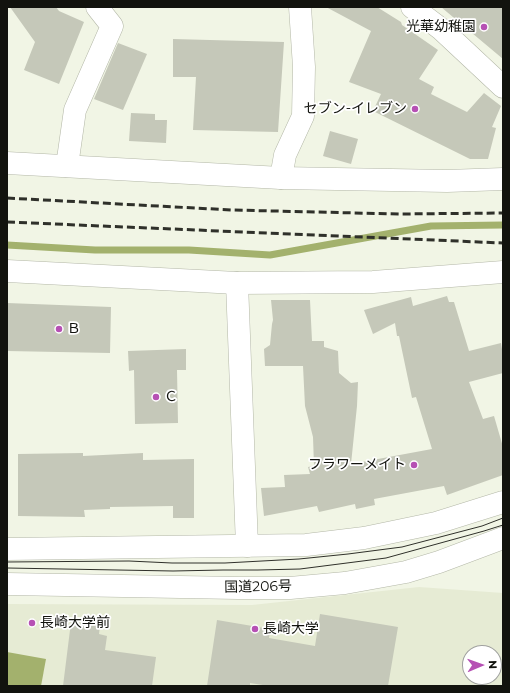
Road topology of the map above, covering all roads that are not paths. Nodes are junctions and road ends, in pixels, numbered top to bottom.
1 (97, 7) edge
2 (300, 7) edge
3 (412, 7) edge
4 (503, 87) edge
5 (7, 163) edge
6 (67, 166) junction
7 (281, 178) junction
8 (503, 179) edge
9 (7, 271) edge
10 (503, 272) edge
11 (237, 282) junction
12 (503, 502) edge
13 (503, 538) edge
14 (247, 546) junction
15 (7, 549) edge
16 (7, 584) edge

1 - 6 main road
2 - 7 main road
3 - 4 main road
5 - 6 main road
6 - 7 main road
7 - 8 main road
9 - 11 main road
10 - 11 main road
11 - 14 main road
12 - 14 main road
13 - 16 main road, 国道206号
14 - 15 main road

